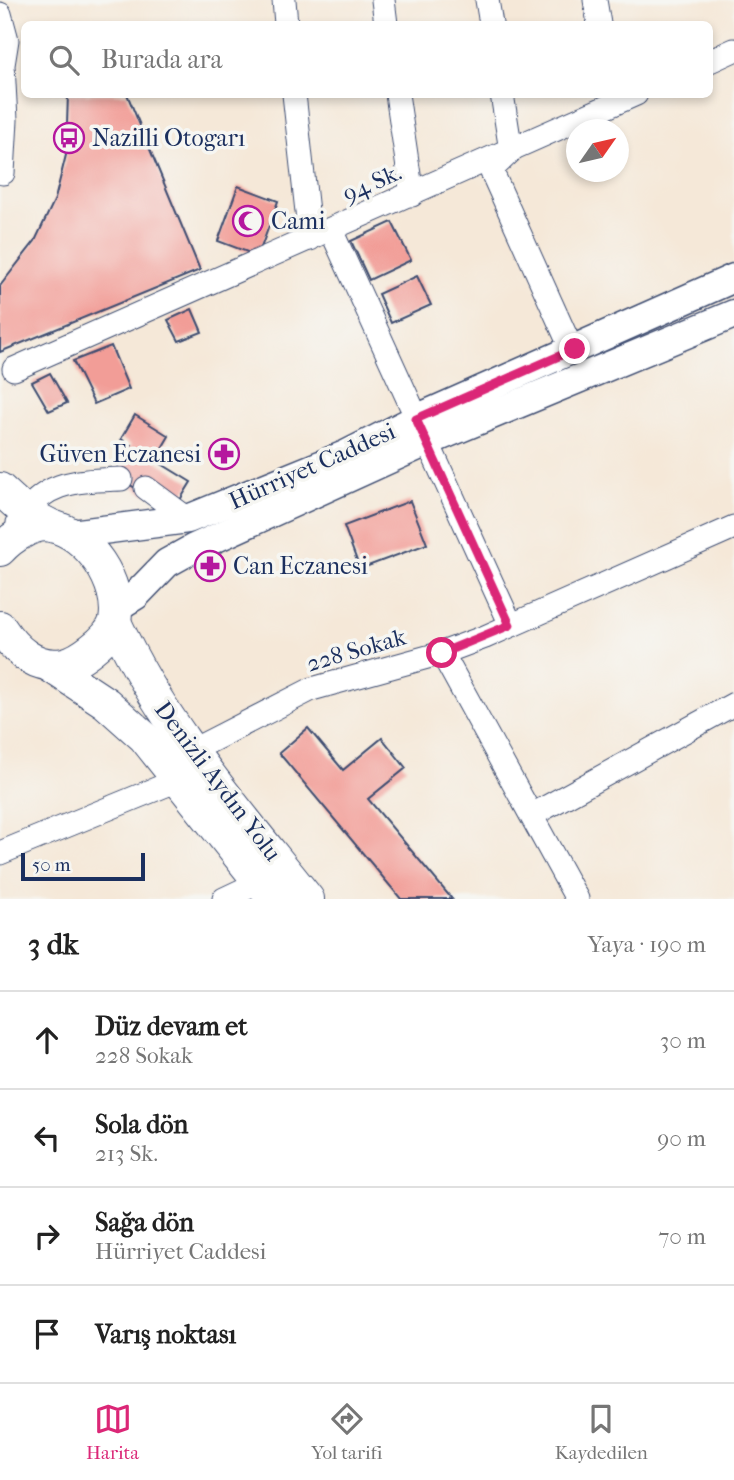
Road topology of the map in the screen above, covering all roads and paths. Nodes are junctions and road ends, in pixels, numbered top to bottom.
1 (284, 0) edge
2 (383, 0) edge
3 (487, 0) edge
4 (595, 0) edge
5 (0, 14) edge
6 (286, 21) edge
7 (386, 21) edge
8 (490, 21) edge
9 (598, 21) edge
10 (734, 50) edge
11 (713, 59) edge
12 (1, 63) edge
13 (294, 98) edge
14 (398, 98) edge
15 (503, 98) edge
16 (612, 100) edge
17 (511, 150) junction
18 (3, 173) dead end
19 (412, 195) junction
20 (331, 230) junction
21 (310, 240) junction
22 (734, 278) edge
23 (734, 314) edge
24 (572, 350) junction
25 (14, 369) dead end
26 (423, 430) junction
27 (121, 479) dead end
28 (146, 488) dead end
29 (0, 489) edge
30 (188, 519) junction
31 (49, 524) junction
32 (734, 527) edge
33 (3, 547) edge
34 (115, 615) junction
35 (510, 625) junction
36 (0, 627) edge
37 (442, 653) junction
38 (26, 662) edge
39 (734, 704) edge
40 (191, 751) junction
41 (177, 780) junction
42 (531, 815) junction
43 (0, 853) edge
44 (266, 891) edge
45 (224, 899) edge
46 (308, 899) edge
47 (577, 899) edge

1 - 6 street
2 - 7 street
3 - 8 street
4 - 9 street
5 - 12 street
10 - 11 street
12 - 18 street
13 - 21 street
14 - 19 street
15 - 17 street
16 - 17 street, 94 Sk.
17 - 19 street, 94 Sk.
17 - 24 street
19 - 20 street, 94 Sk.
20 - 21 street, 94 Sk.
20 - 26 street
21 - 25 street, 94 Sk.
22 - 24 main road, Hürriyet Caddesi
23 - 26 main road, Hürriyet Caddesi
24 - 26 main road, Hürriyet Caddesi
26 - 30 main road, Hürriyet Caddesi
26 - 34 main road, Hürriyet Caddesi
26 - 35 street
27 - 31 street
28 - 30 street
29 - 31 highway, Denizli Aydın Yolu
30 - 31 main road, Hürriyet Caddesi
31 - 33 highway
31 - 34 highway, Denizli Aydın Yolu
32 - 35 street, 228 Sokak
34 - 38 highway
34 - 40 highway, Denizli Aydın Yolu
35 - 37 street, 228 Sokak
36 - 38 highway, Denizli Aydın Yolu
37 - 40 street, 228 Sokak
37 - 42 street
38 - 41 highway, Denizli Aydın Yolu
39 - 42 street
40 - 46 highway, Denizli Aydın Yolu
41 - 43 street
41 - 44 highway, Denizli Aydın Yolu
42 - 47 street
44 - 45 street

